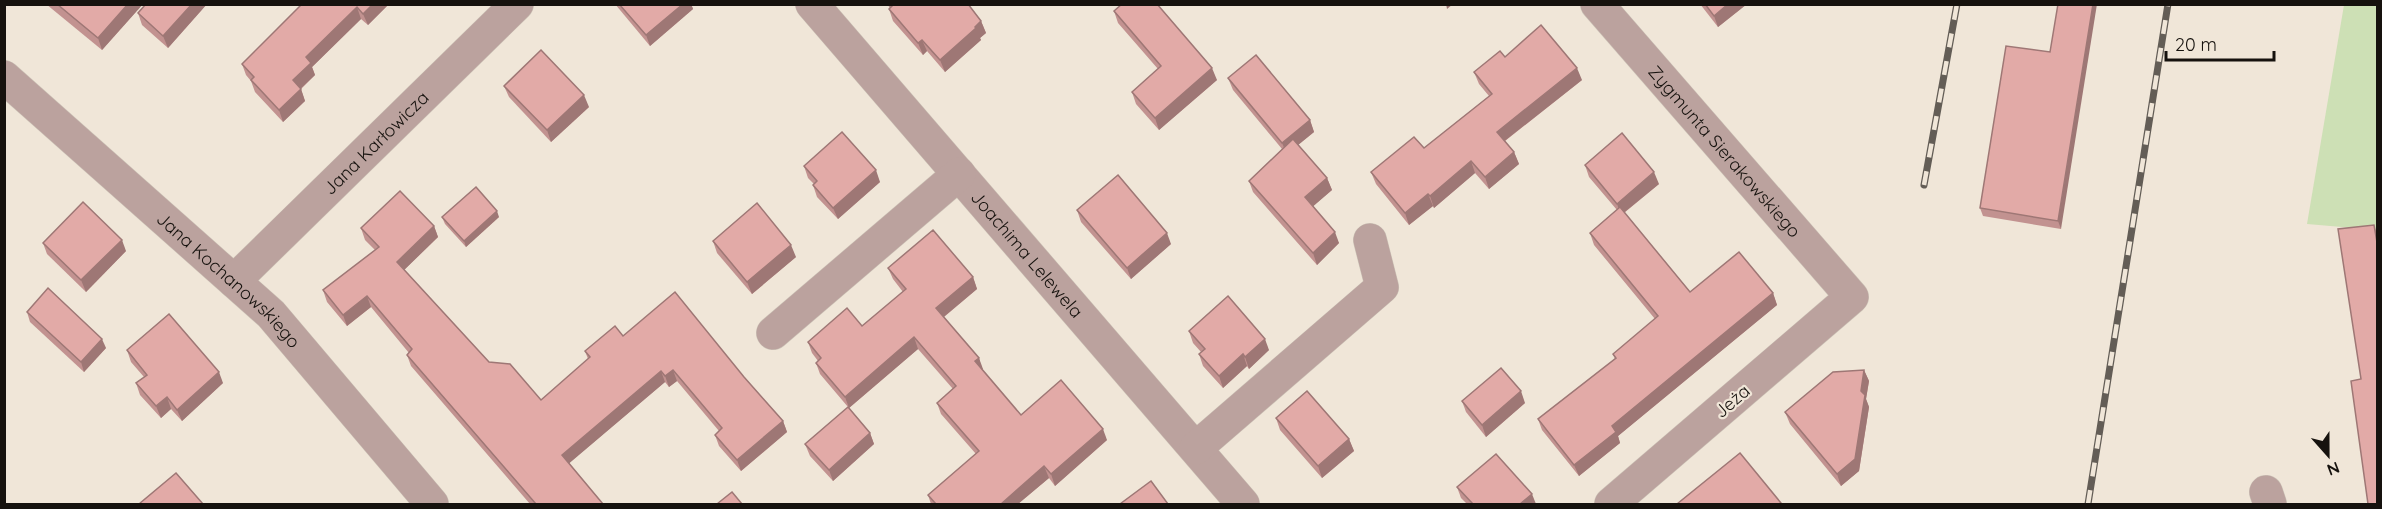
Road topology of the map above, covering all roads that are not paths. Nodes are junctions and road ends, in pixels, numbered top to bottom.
1 (517, 4) edge
2 (812, 4) edge
3 (1597, 4) edge
4 (4, 77) edge
5 (959, 174) junction
6 (1370, 240) dead end
7 (234, 281) junction
8 (1852, 297) joint
9 (773, 333) dead end
10 (1196, 448) junction
11 (432, 504) edge
12 (1243, 504) edge
13 (1611, 504) edge

1 - 7 street, Jana Karłowicza
2 - 5 street, Joachima Lelewela
3 - 8 street, Zygmunta Sierakowskiego
4 - 7 street, Jana Kochanowskiego
5 - 9 street
5 - 10 street, Joachima Lelewela
6 - 10 street
7 - 11 street, Jana Kochanowskiego
8 - 13 street, Jeża
10 - 12 street, Joachima Lelewela

